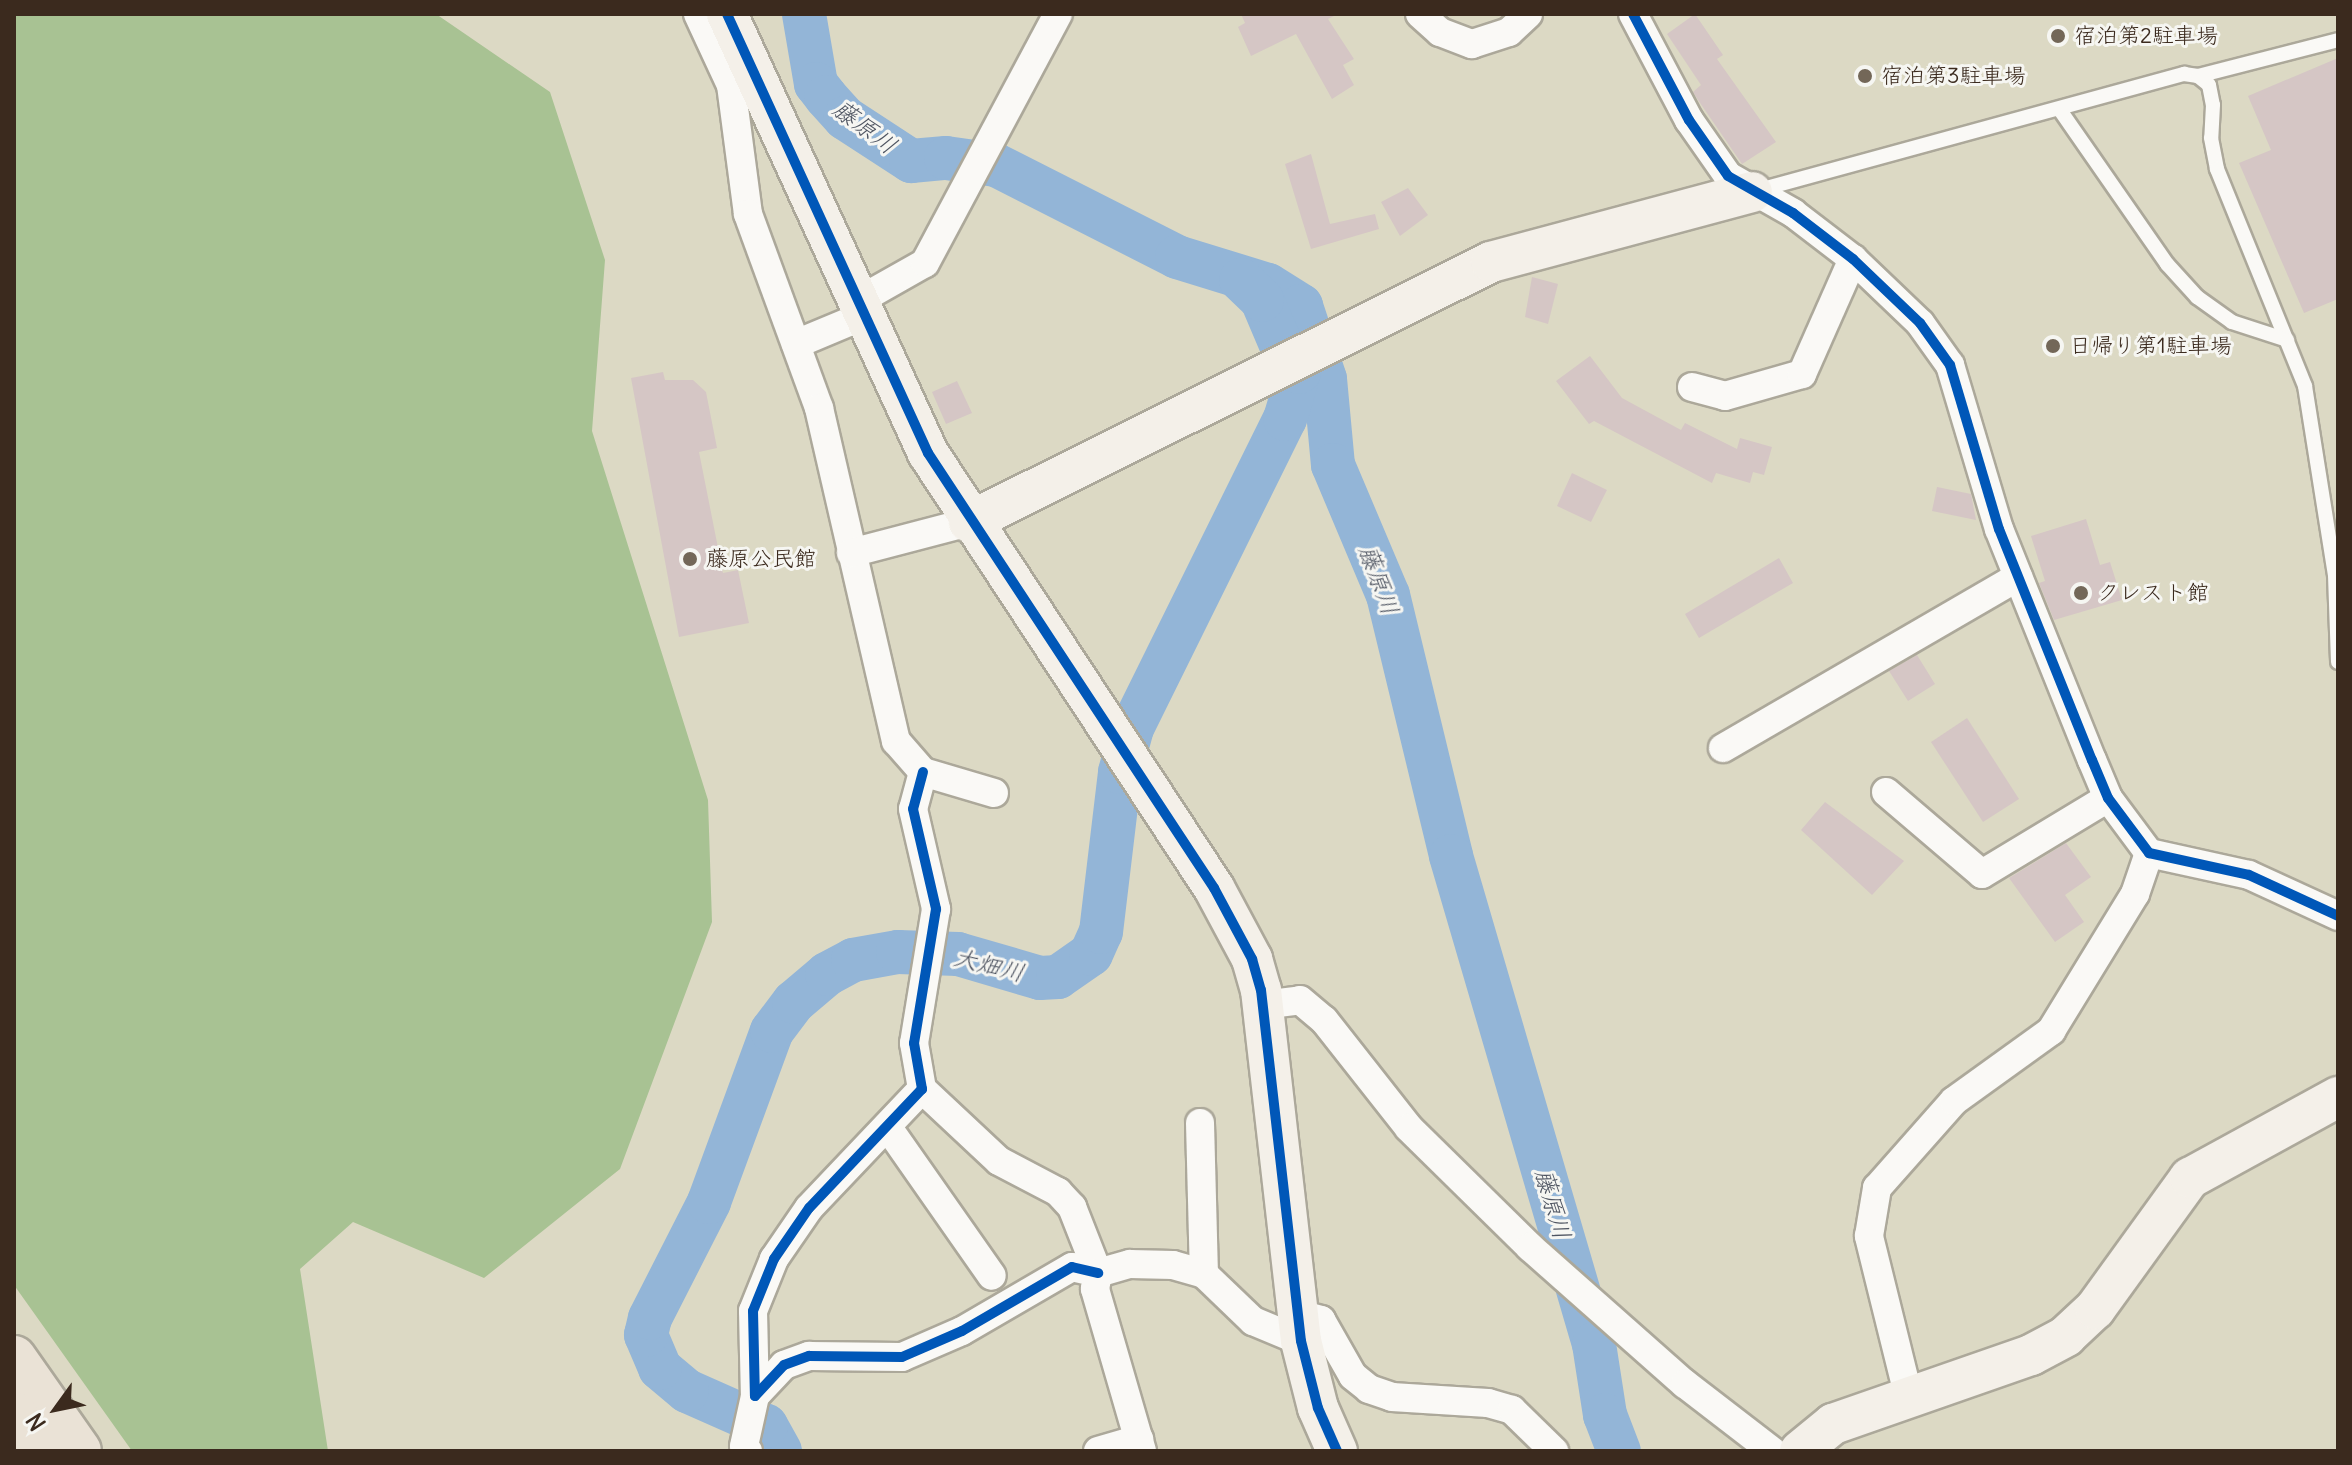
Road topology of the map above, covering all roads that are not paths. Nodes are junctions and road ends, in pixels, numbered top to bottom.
1 (698, 14) edge
2 (727, 14) edge
3 (1058, 14) edge
4 (1420, 14) edge
5 (1528, 14) edge
6 (1633, 14) edge
7 (2338, 40) edge
8 (2198, 76) junction
9 (2060, 110) junction
10 (1752, 192) junction
11 (1853, 259) junction
12 (860, 309) junction
13 (2287, 340) junction
14 (796, 344) junction
15 (1692, 387) dead end
16 (969, 522) junction
17 (851, 553) junction
18 (2018, 577) junction
19 (2338, 662) edge
20 (1723, 748) dead end
21 (923, 772) junction
22 (1886, 792) dead end
23 (994, 793) dead end
24 (2108, 798) junction
25 (2149, 853) junction
26 (2338, 916) edge
27 (1262, 1005) junction
28 (922, 1089) junction
29 (2338, 1097) edge
30 (1200, 1123) dead end
31 (889, 1129) junction
32 (1098, 1273) junction
33 (1204, 1274) junction
34 (992, 1276) dead end
35 (1300, 1328) junction
36 (14, 1358) edge
37 (1908, 1394) junction
38 (755, 1399) junction
39 (14, 1414) edge
40 (748, 1442) edge
41 (1140, 1445) edge
42 (40, 1451) edge
43 (79, 1451) edge
44 (1098, 1451) edge
45 (1337, 1451) edge
46 (1554, 1451) edge
47 (1772, 1451) edge
48 (1800, 1451) edge

1 - 14 street
2 - 12 street
3 - 12 street
4 - 5 street
6 - 10 street
7 - 8 lane
8 - 9 lane
8 - 13 lane
9 - 10 lane
9 - 13 lane
10 - 11 street
10 - 16 street
11 - 15 street
11 - 18 street
12 - 14 street
12 - 16 street
13 - 19 lane
14 - 17 street
16 - 17 street
16 - 27 street
17 - 21 street
18 - 20 street
18 - 24 street
21 - 23 street
21 - 28 street
22 - 24 street
24 - 25 street
25 - 26 street
25 - 37 street
27 - 35 street
27 - 47 street
28 - 31 street
28 - 32 street
29 - 37 street
30 - 33 street
31 - 34 street
31 - 38 street
32 - 33 street
32 - 38 street
32 - 41 street
33 - 35 street
35 - 45 street
35 - 46 street
36 - 43 main road
37 - 48 street
38 - 40 street
39 - 42 main road
41 - 44 street

